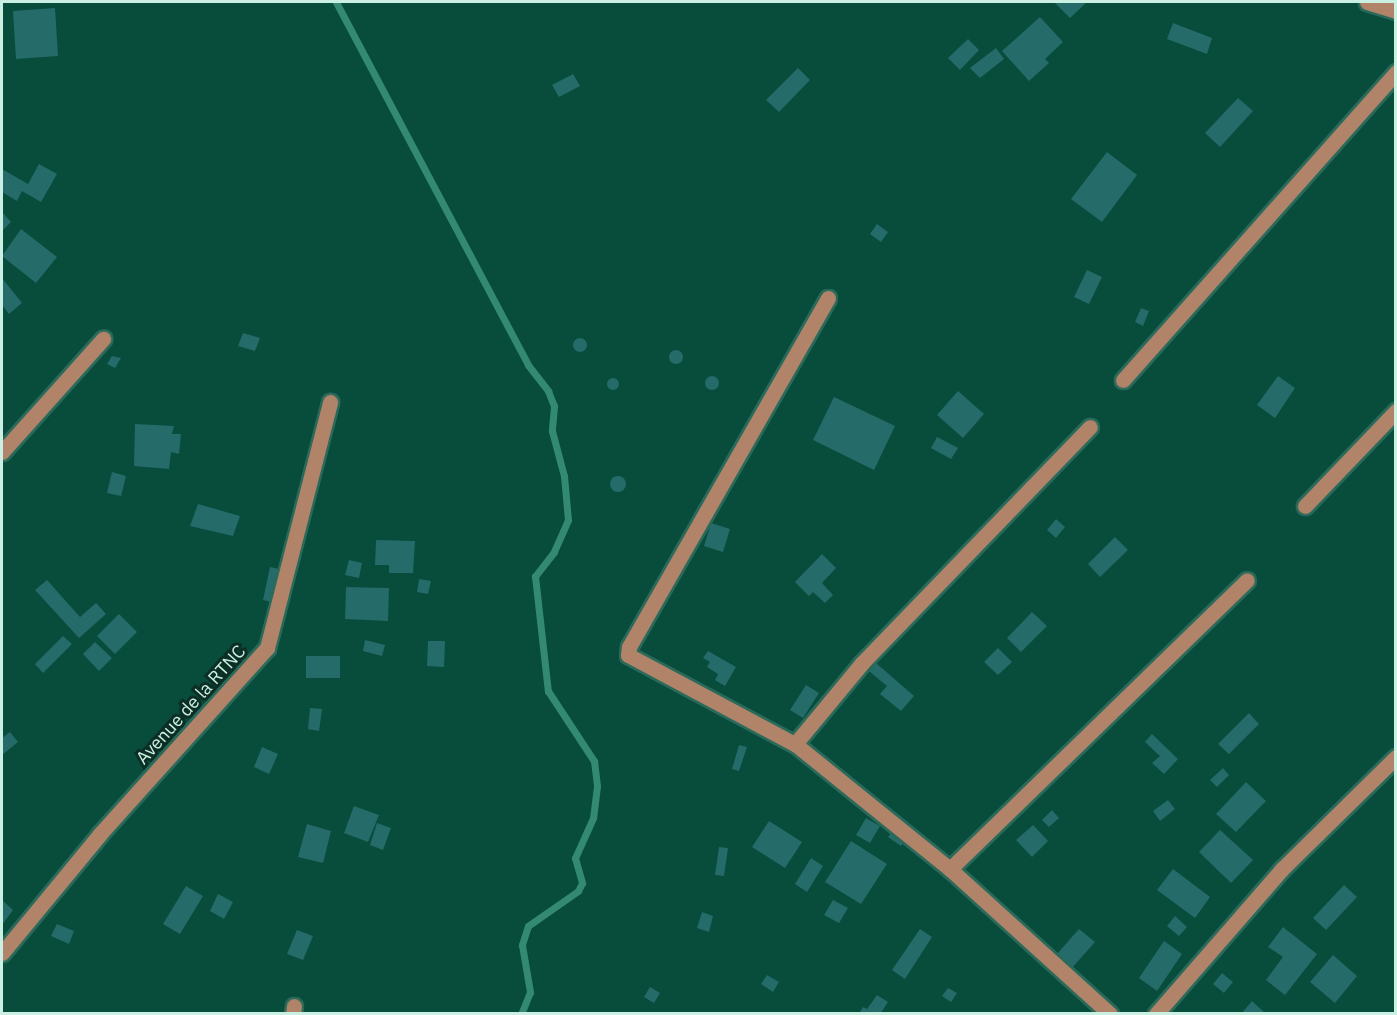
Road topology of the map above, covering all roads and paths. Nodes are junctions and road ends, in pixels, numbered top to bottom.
1 (1367, 2) edge
2 (1395, 11) edge
3 (1395, 72) edge
4 (828, 298) dead end
5 (103, 339) dead end
6 (1123, 380) dead end
7 (330, 402) dead end
8 (1395, 411) edge
9 (1090, 427) dead end
10 (2, 452) edge
11 (1305, 506) dead end
12 (1247, 580) dead end
13 (795, 744) junction
14 (1395, 756) edge
15 (950, 868) junction
16 (2, 953) edge
17 (1110, 1014) edge
18 (1156, 1014) edge

1 - 2 street
3 - 6 street
4 - 13 street
5 - 10 street
7 - 16 street, Avenue de la RTNC
8 - 11 street
9 - 13 street
12 - 15 street
13 - 15 street
14 - 18 street
15 - 17 street

